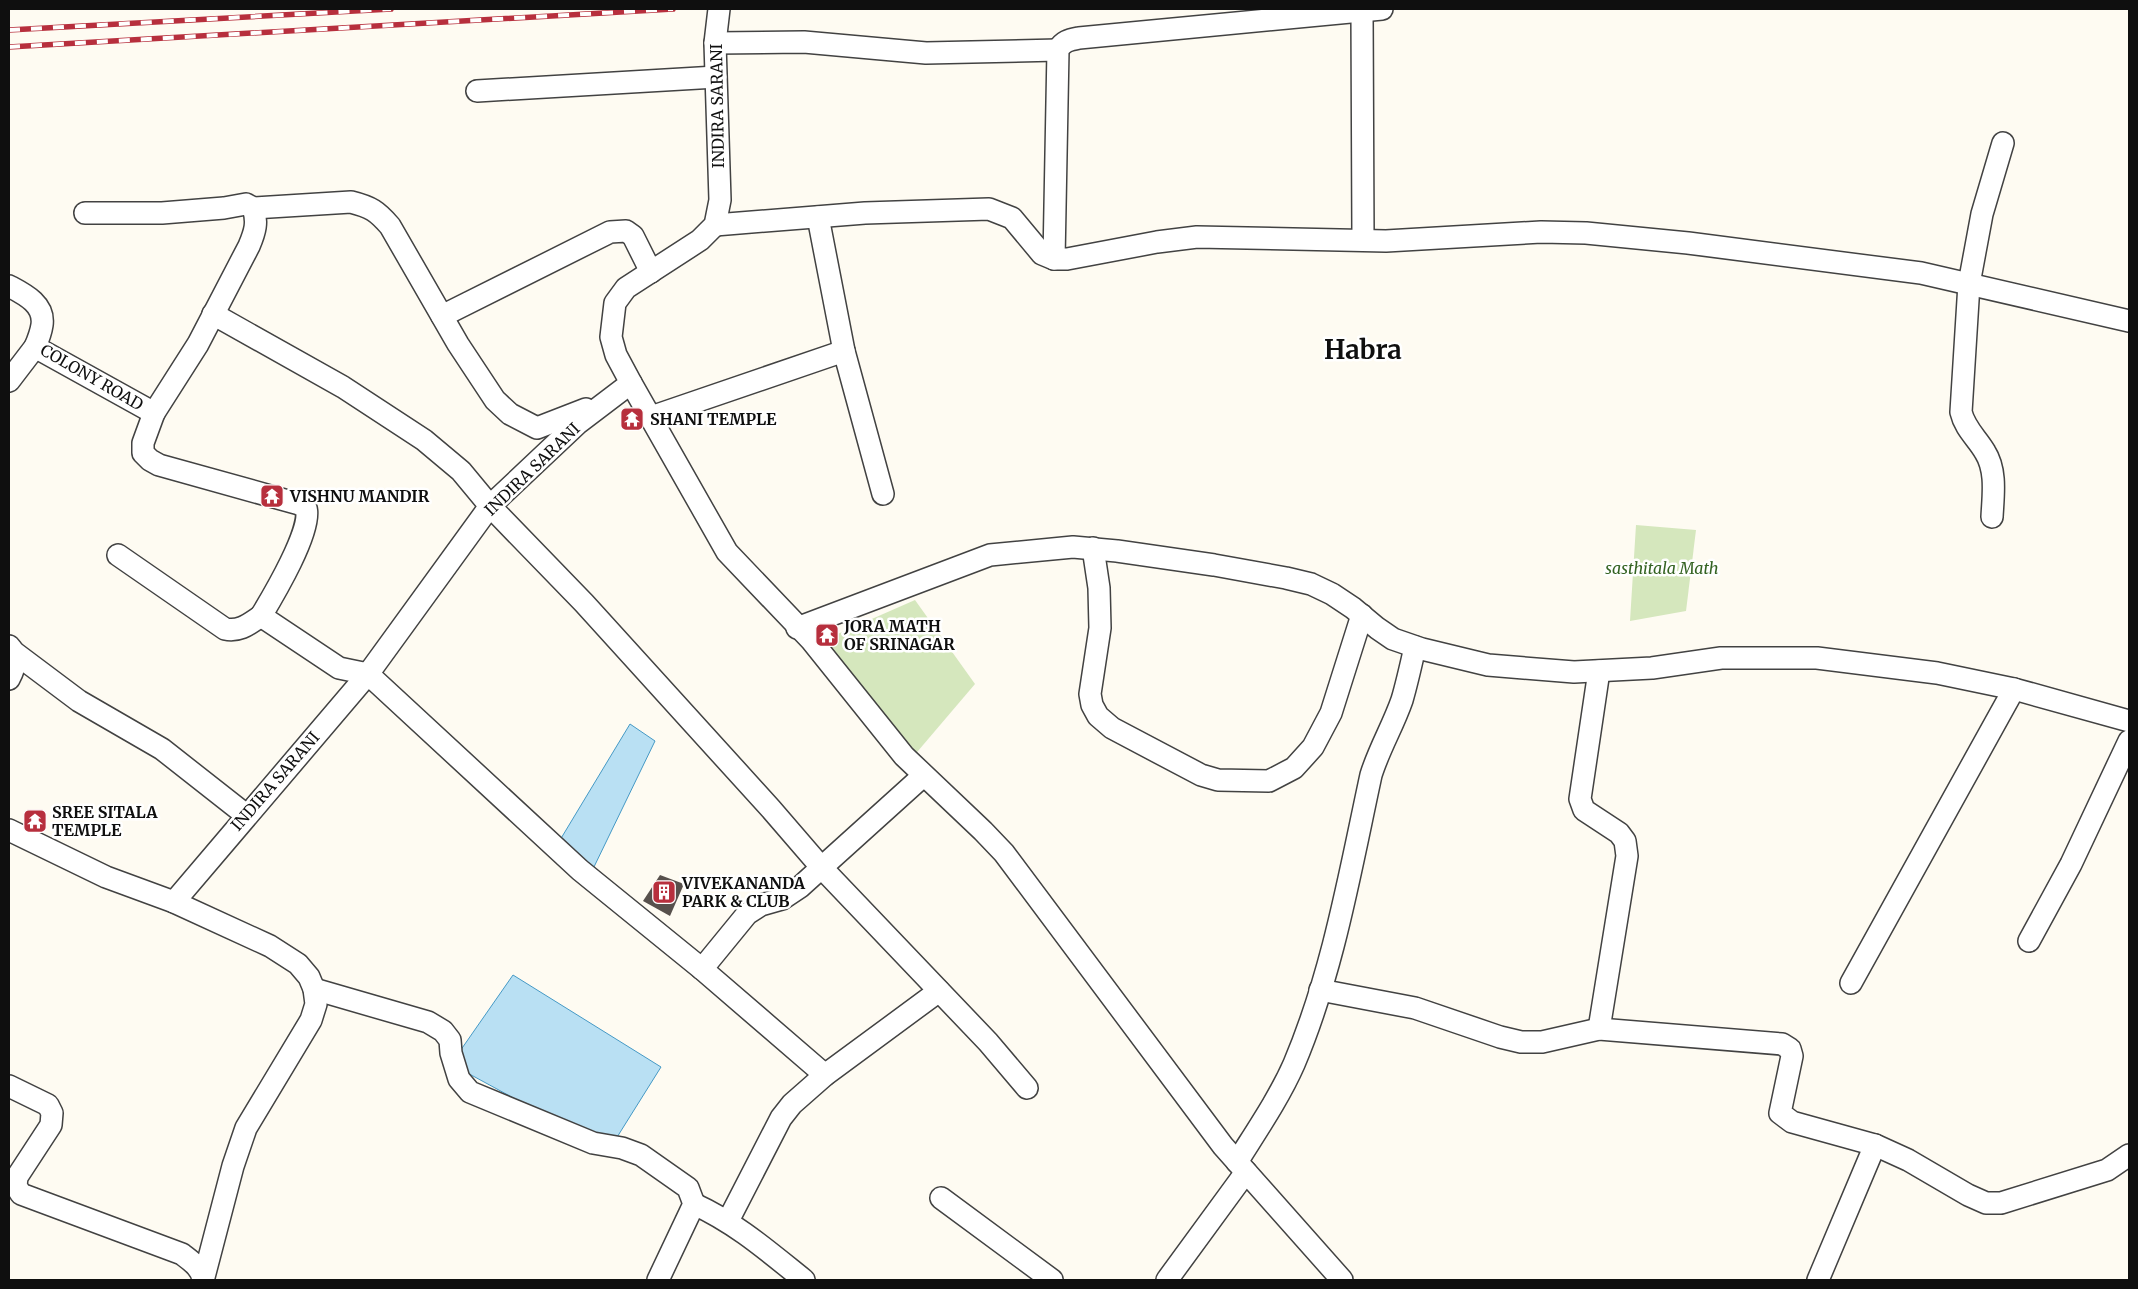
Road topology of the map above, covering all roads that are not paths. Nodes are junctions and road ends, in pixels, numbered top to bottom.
1 (718, 9) edge
2 (1372, 10) edge
3 (715, 43) junction
4 (1058, 50) junction
5 (716, 77) junction
6 (477, 91) dead end
7 (2003, 143) dead end
8 (253, 208) junction
9 (85, 213) dead end
10 (818, 217) junction
11 (715, 225) junction
12 (1363, 240) junction
13 (1054, 259) junction
14 (651, 272) junction
15 (1970, 284) junction
16 (9, 286) edge
17 (213, 314) junction
18 (442, 316) junction
19 (2129, 321) edge
20 (36, 347) junction
21 (844, 351) junction
22 (9, 381) edge
23 (623, 390) junction
24 (154, 413) junction
25 (650, 417) junction
26 (883, 494) dead end
27 (490, 506) junction
28 (1992, 517) dead end
29 (1093, 548) junction
30 (118, 555) dead end
31 (1362, 615) junction
32 (261, 616) junction
33 (797, 628) junction
34 (1416, 648) junction
35 (12, 650) edge
36 (1599, 671) junction
37 (368, 674) junction
38 (9, 679) edge
39 (2014, 689) junction
40 (2129, 721) edge
41 (2129, 741) edge
42 (923, 776) junction
43 (246, 815) junction
44 (9, 830) edge
45 (821, 867) junction
46 (174, 902) junction
47 (2029, 941) dead end
48 (702, 969) junction
49 (1850, 983) dead end
50 (314, 989) junction
51 (1320, 990) junction
52 (939, 991) junction
53 (1599, 1029) junction
54 (825, 1075) junction
55 (9, 1086) edge
56 (1027, 1088) dead end
57 (1875, 1145) junction
58 (2128, 1158) edge
59 (1242, 1167) junction
60 (941, 1198) dead end
61 (694, 1204) junction
62 (728, 1221) junction
63 (204, 1279) edge
64 (658, 1280) edge
65 (804, 1280) edge
66 (1052, 1280) edge
67 (1167, 1280) edge
68 (1342, 1280) edge
69 (1818, 1280) edge

1 - 3 street, INDIRA SARANI
2 - 4 street
2 - 12 street
3 - 4 street
3 - 5 street, INDIRA SARANI
4 - 13 street
5 - 6 street
5 - 11 street, INDIRA SARANI
7 - 15 street
8 - 9 street
8 - 17 street
8 - 18 street
10 - 11 street
10 - 13 street
10 - 21 street
11 - 14 street
12 - 13 street
12 - 15 street
14 - 18 street
14 - 23 street
15 - 19 street
15 - 28 street
16 - 20 street, COLONY ROAD
17 - 24 street
17 - 27 street
18 - 23 street
20 - 22 street
20 - 24 street, COLONY ROAD
21 - 25 street
21 - 26 street
23 - 25 street
23 - 27 street, INDIRA SARANI
24 - 32 street, COLONY ROAD
25 - 33 street
27 - 37 street, INDIRA SARANI
27 - 45 street
29 - 31 street
29 - 31 street
29 - 33 street
30 - 32 street
31 - 34 street
32 - 37 street
33 - 42 street
34 - 36 street
34 - 51 street
35 - 38 street
35 - 43 street
36 - 39 street
36 - 53 street
37 - 43 street, INDIRA SARANI
37 - 48 street
39 - 40 street
39 - 49 street
41 - 47 street
42 - 45 street
42 - 59 street
43 - 46 street, INDIRA SARANI
44 - 46 street
45 - 48 street
45 - 52 street
46 - 50 street
48 - 54 street
50 - 61 street
50 - 63 street
51 - 53 street
51 - 59 street
52 - 54 street
52 - 56 street
53 - 57 street
54 - 62 street
55 - 63 street
57 - 58 street
57 - 69 street
59 - 67 street
59 - 68 street
60 - 66 street
61 - 62 street
61 - 64 street
62 - 65 street

